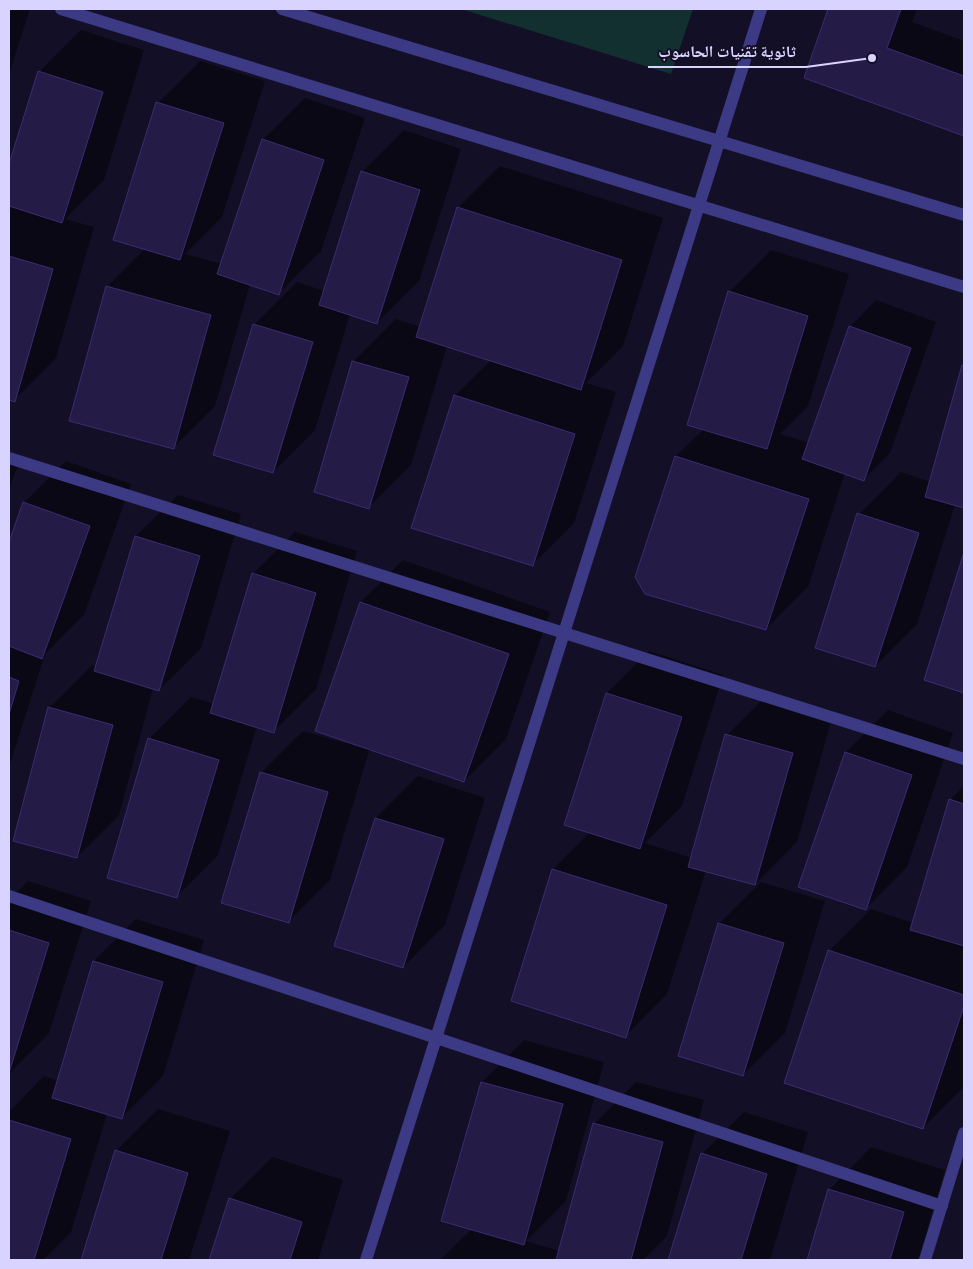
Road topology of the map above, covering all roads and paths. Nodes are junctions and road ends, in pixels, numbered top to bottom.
1 (61, 9) edge
2 (282, 9) edge
3 (762, 9) edge
4 (720, 140) junction
5 (699, 206) junction
6 (964, 215) edge
7 (964, 288) edge
8 (9, 458) edge
9 (564, 633) junction
10 (964, 759) edge
11 (9, 896) edge
12 (436, 1038) junction
13 (964, 1133) edge
14 (942, 1206) junction
15 (366, 1260) edge
16 (925, 1260) edge

1 - 5 street
2 - 4 street
3 - 4 street
4 - 5 street
4 - 6 street
5 - 7 street
5 - 9 street
8 - 9 street
9 - 10 street
9 - 12 street
11 - 12 street
12 - 14 street
12 - 15 street
13 - 14 street
14 - 16 street

